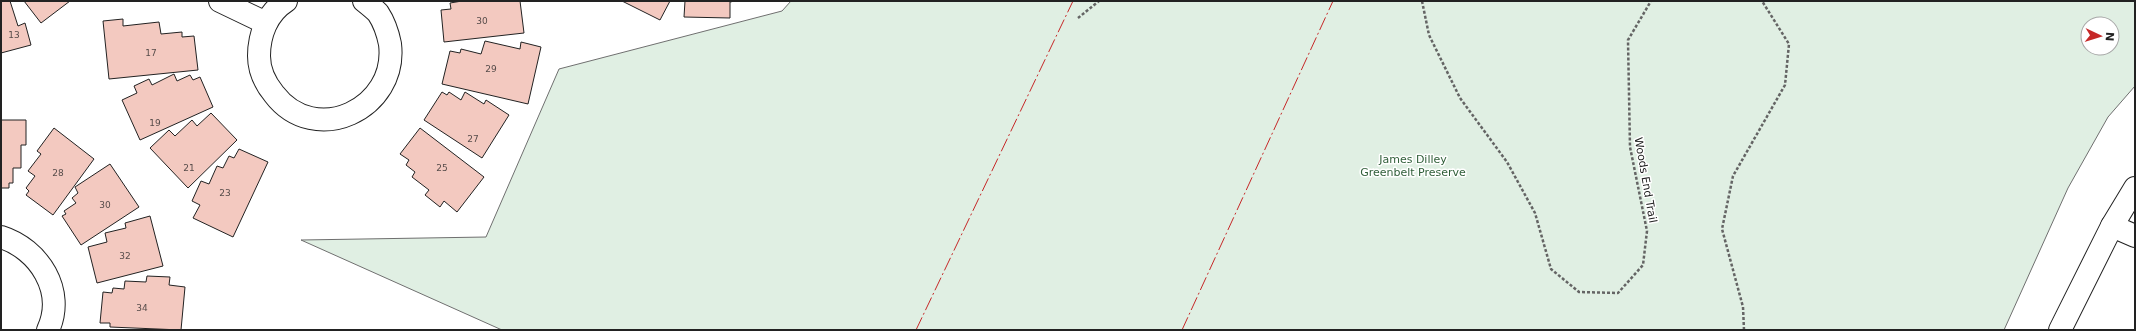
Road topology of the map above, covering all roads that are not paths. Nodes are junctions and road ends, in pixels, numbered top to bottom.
1 (220, 1) edge
2 (286, 1) edge
3 (364, 1) edge
4 (266, 23) junction
5 (2135, 188) edge
6 (2112, 226) junction
7 (2135, 236) edge
8 (1, 237) edge
9 (48, 330) edge
10 (2060, 330) edge

1 - 4 street
2 - 4 street
3 - 4 street
5 - 6 street
6 - 7 street
6 - 10 street
8 - 9 street

